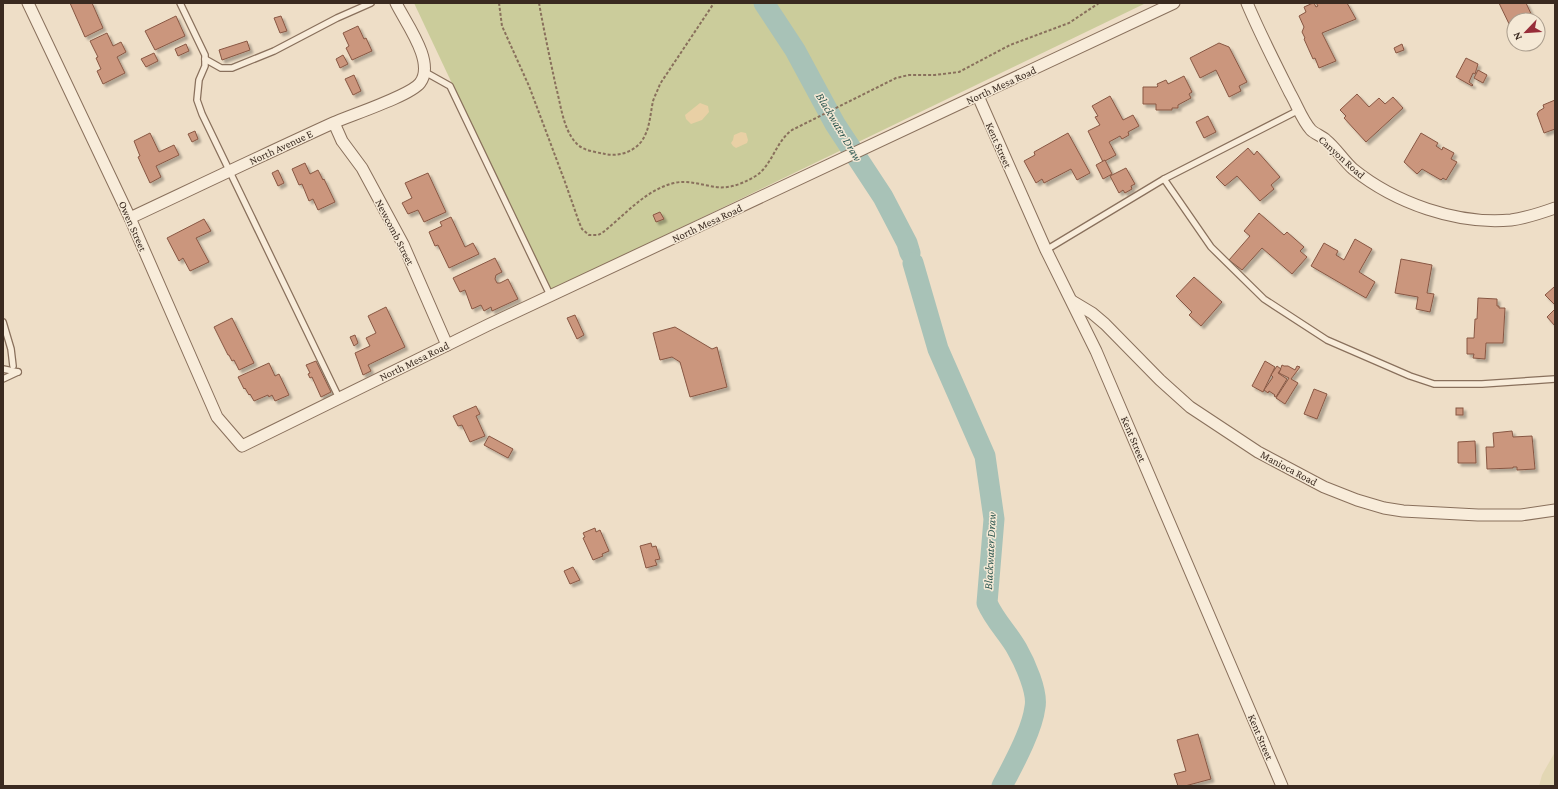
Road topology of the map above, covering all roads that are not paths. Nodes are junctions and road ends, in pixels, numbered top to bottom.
1 (28, 3) edge
2 (180, 3) edge
3 (371, 3) edge
4 (396, 3) edge
5 (1174, 3) edge
6 (1247, 3) edge
7 (205, 59) junction
8 (425, 72) junction
9 (978, 96) junction
10 (1299, 110) junction
11 (334, 123) junction
12 (229, 172) junction
13 (1164, 179) junction
14 (1555, 208) edge
15 (130, 218) junction
16 (1046, 250) junction
17 (551, 297) junction
18 (1072, 301) junction
19 (3, 322) edge
20 (447, 345) junction
21 (14, 366) dead end
22 (3, 369) edge
23 (3, 379) edge
24 (1555, 379) edge
25 (339, 398) junction
26 (242, 446) joint
27 (1555, 510) edge
28 (1282, 786) edge

1 - 15 street, Owen Street
2 - 7 lane
3 - 7 lane
4 - 8 street
5 - 9 street, North Mesa Road
6 - 10 street, Canyon Road
7 - 12 lane
8 - 11 street, North Avenue E
8 - 17 lane
9 - 16 street, Kent Street
9 - 17 street, North Mesa Road
10 - 13 lane
10 - 14 street, Canyon Road
11 - 12 street, North Avenue E
11 - 20 street, Newcomb Street
12 - 15 street, North Avenue E
12 - 25 lane
13 - 16 lane
13 - 24 lane
15 - 26 street, Owen Street
16 - 18 street, Kent Street
17 - 20 street, North Mesa Road
18 - 27 street, Manioca Road
18 - 28 street, Kent Street
19 - 21 lane
20 - 25 street, North Mesa Road
22 - 23 lane
25 - 26 street, North Mesa Road

